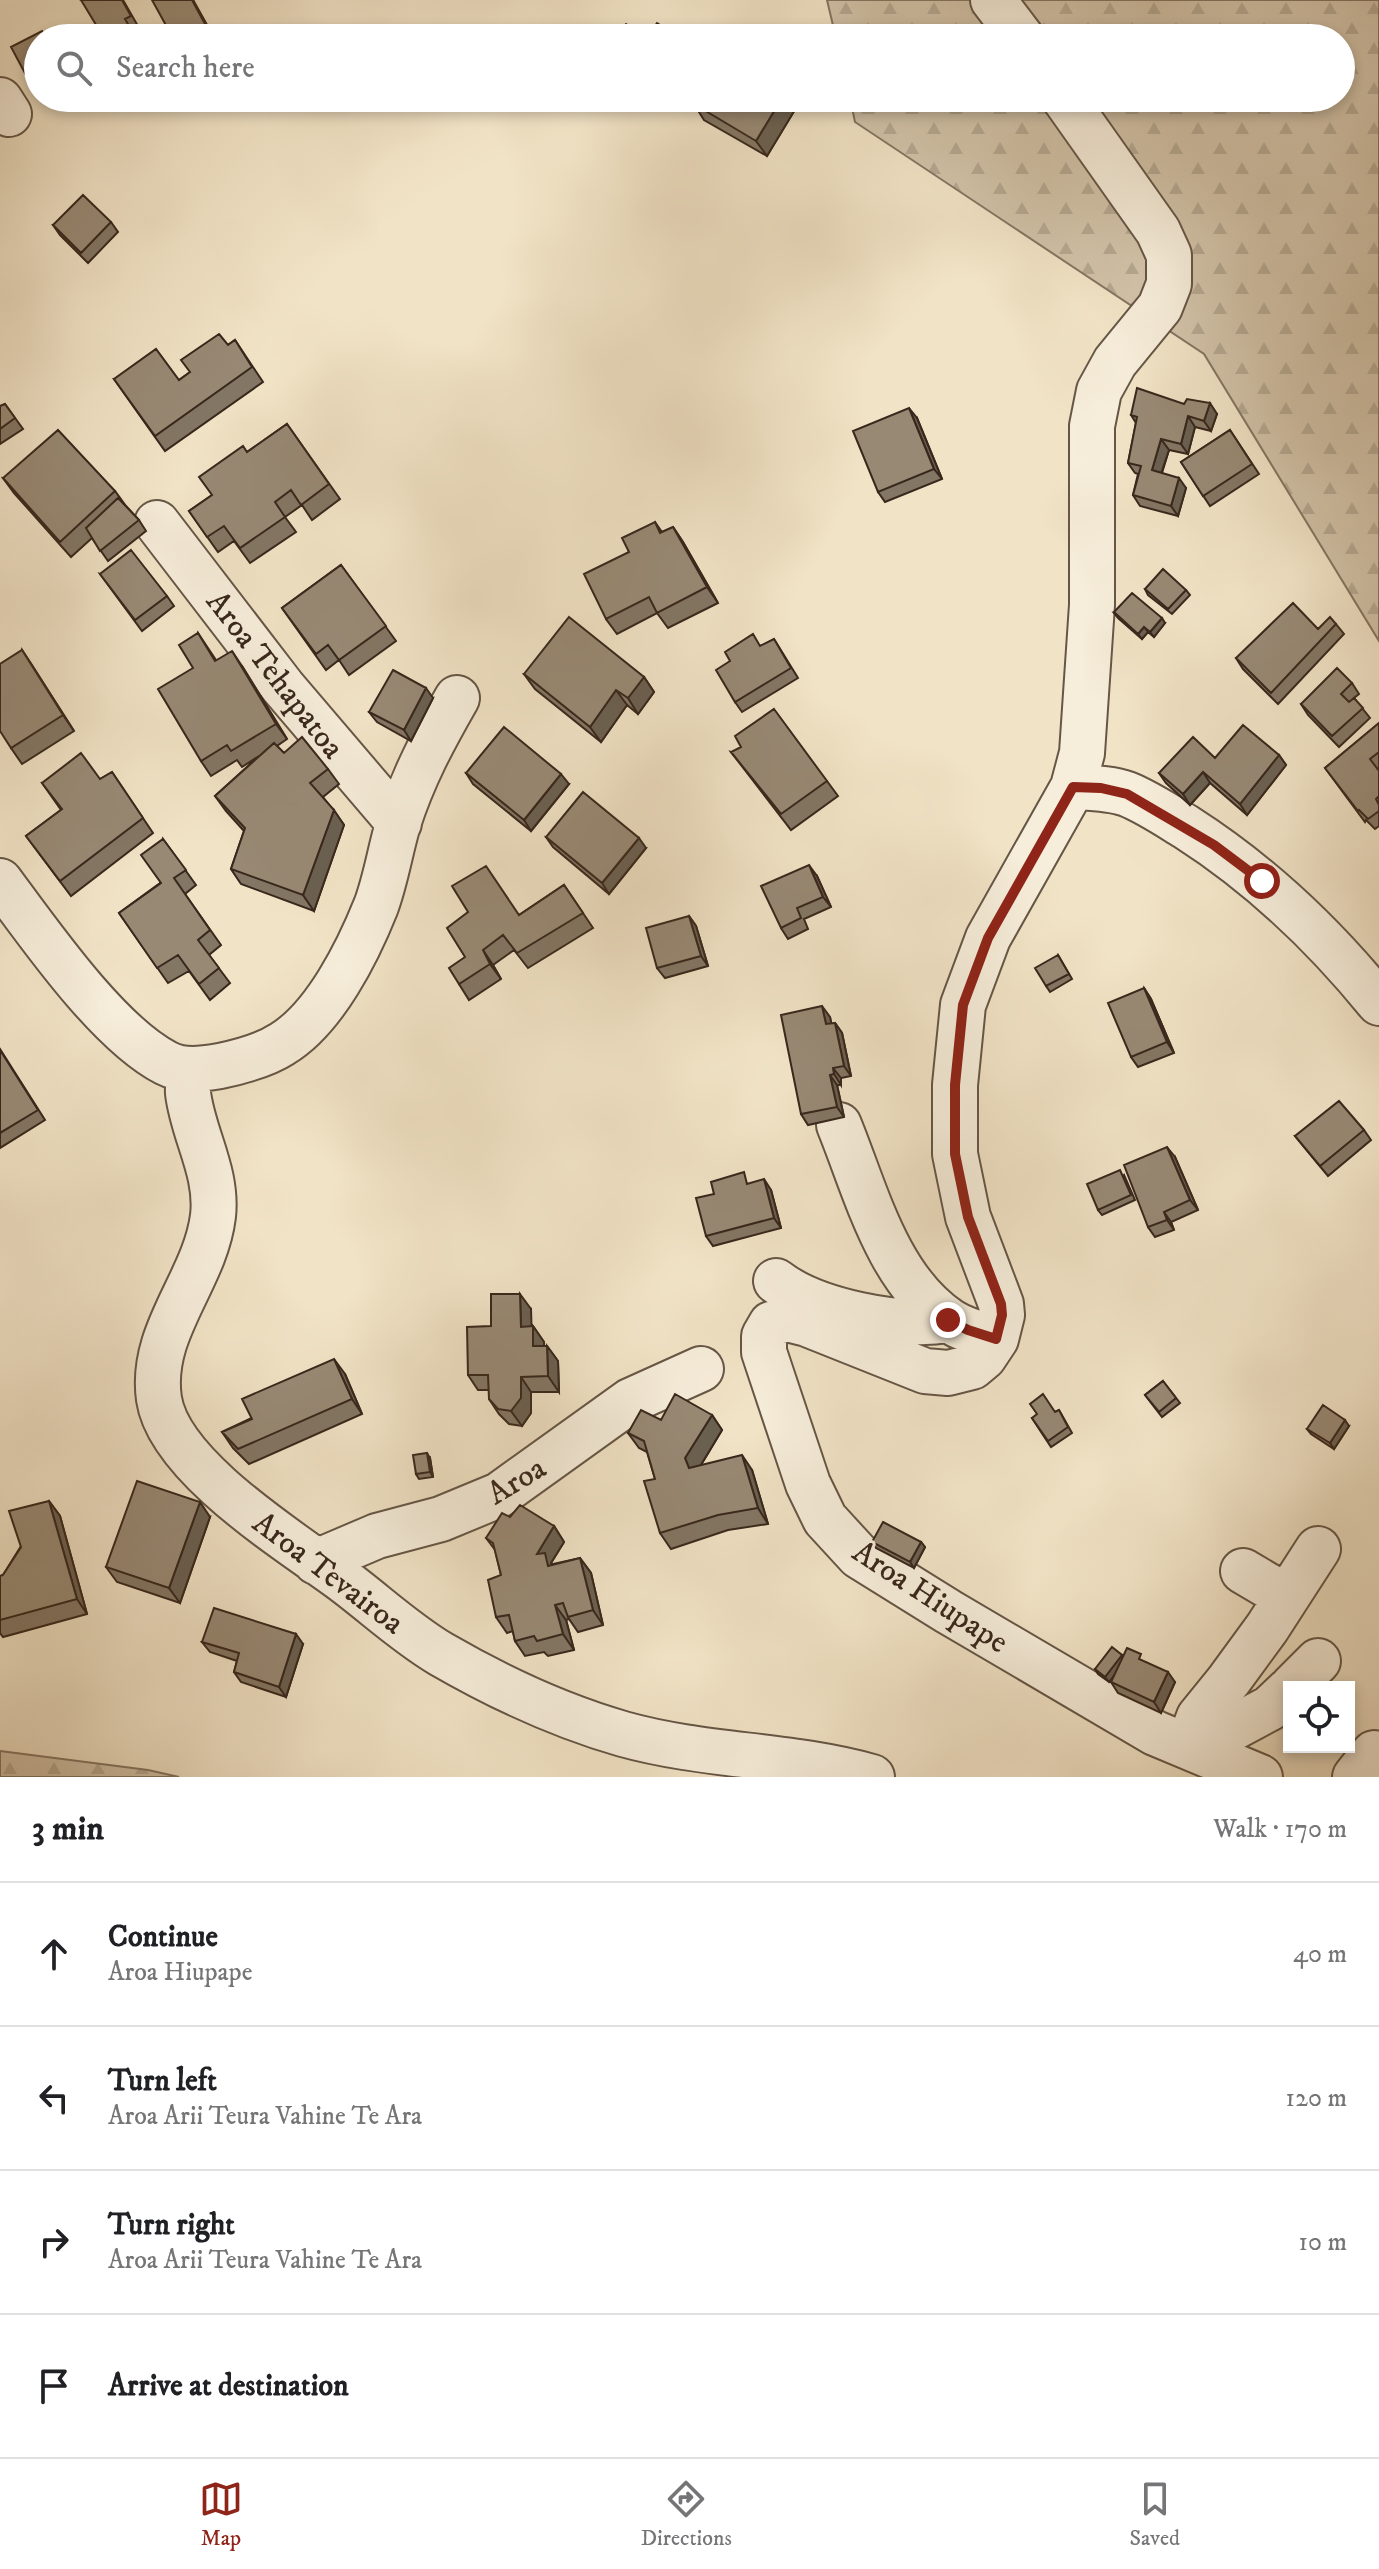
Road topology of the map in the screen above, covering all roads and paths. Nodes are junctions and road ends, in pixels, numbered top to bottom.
1 (993, 0) edge
2 (1011, 24) edge
3 (1074, 112) edge
4 (157, 523) dead end
5 (457, 698) dead end
6 (1073, 787) junction
7 (399, 823) junction
8 (0, 881) edge
9 (1379, 1003) edge
10 (191, 1069) junction
11 (839, 1125) edge
12 (776, 1281) dead end
13 (948, 1320) junction
14 (996, 1339) junction
15 (701, 1369) dead end
16 (1318, 1549) dead end
17 (316, 1562) junction
18 (1243, 1571) dead end
19 (1287, 1597) junction
20 (1300, 1679) edge
21 (1192, 1740) junction
22 (872, 1777) edge
23 (1260, 1777) edge

1 - 2 street
3 - 6 street
4 - 7 street, Aroa Tehapatoa
5 - 7 street
6 - 9 street
6 - 14 street
7 - 10 street
8 - 10 street
10 - 17 street, Aroa Tevairoa
11 - 13 street
12 - 13 street
13 - 14 street
14 - 21 street, Aroa Hiupape
15 - 17 street, Aroa
16 - 19 street
17 - 22 street, Aroa Tevairoa
18 - 19 street
19 - 21 street
20 - 21 street
21 - 23 street, Aroa Hiupape

